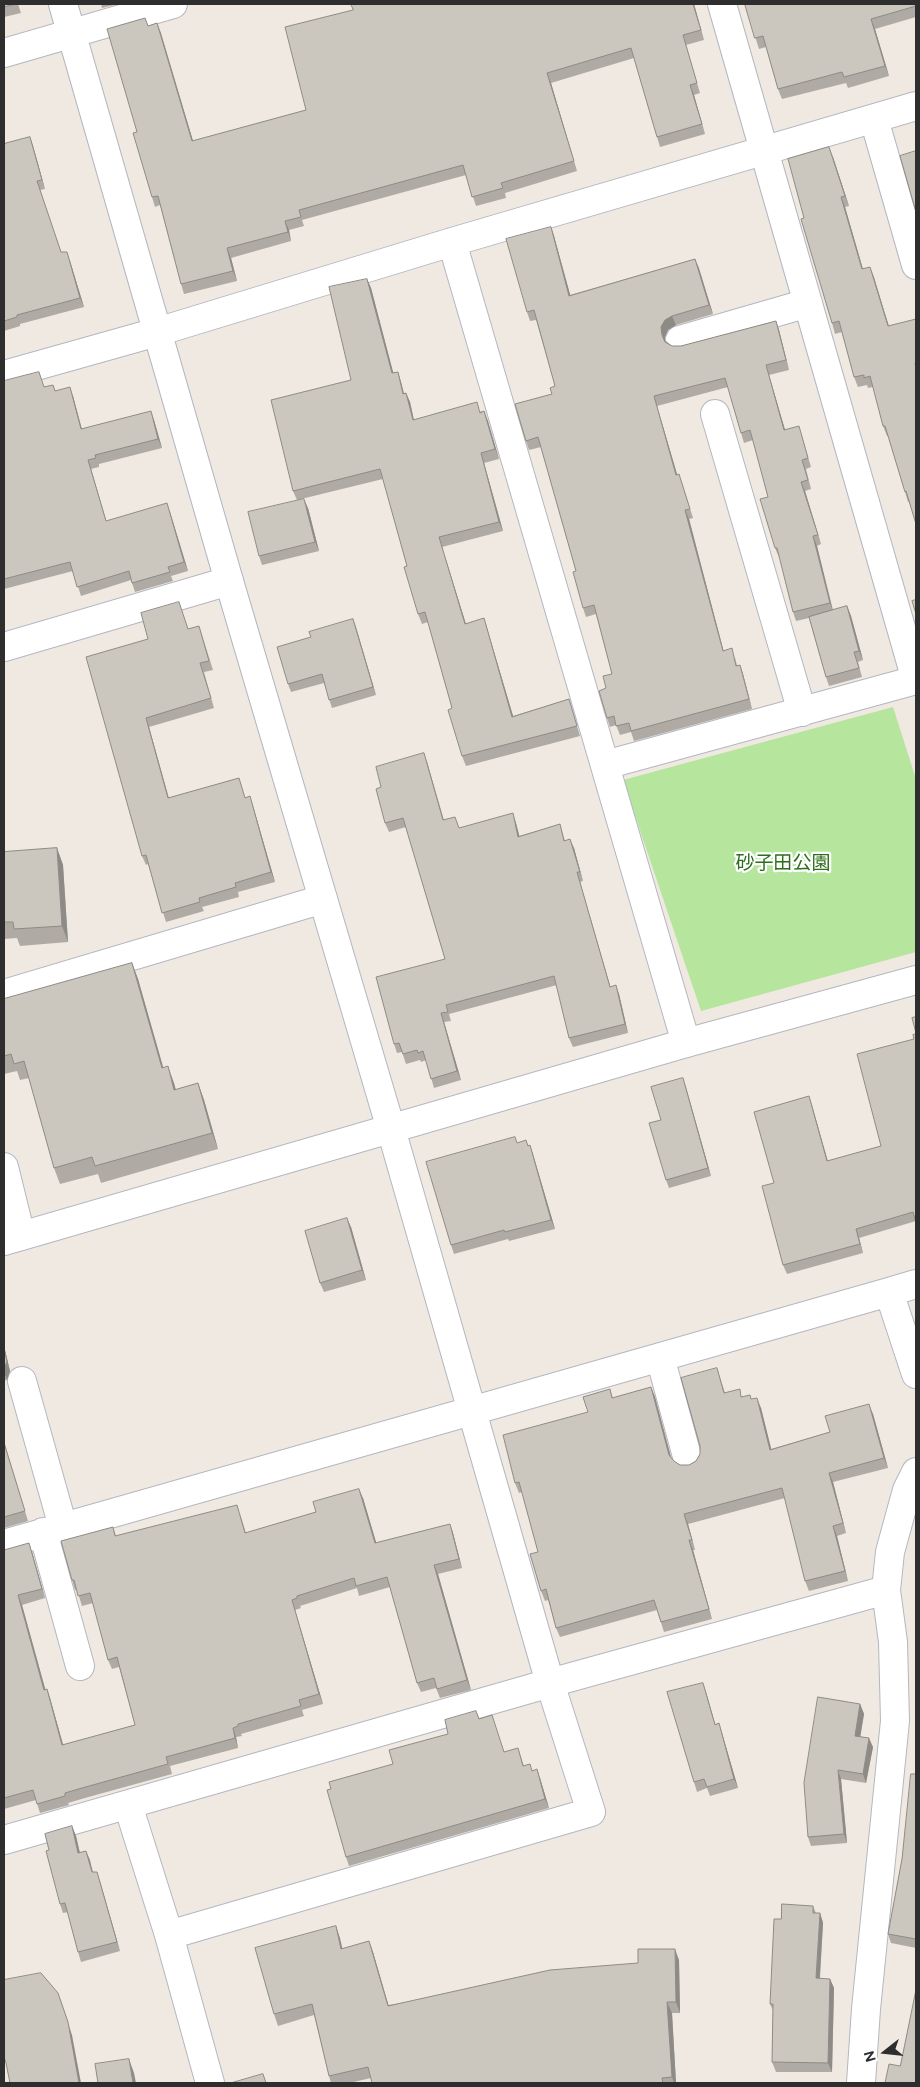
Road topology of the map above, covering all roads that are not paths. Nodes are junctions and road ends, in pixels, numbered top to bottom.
1 (63, 4) edge
2 (173, 4) edge
3 (722, 4) edge
4 (71, 33) junction
5 (4, 53) edge
6 (916, 106) edge
7 (874, 119) junction
8 (765, 152) junction
9 (452, 242) junction
10 (916, 265) edge
11 (808, 303) junction
12 (157, 332) junction
13 (680, 340) dead end
14 (4, 375) edge
15 (715, 414) dead end
16 (229, 580) junction
17 (4, 647) edge
18 (916, 680) edge
19 (802, 712) junction
20 (605, 765) junction
21 (323, 899) junction
22 (916, 980) edge
23 (4, 994) edge
24 (686, 1043) junction
25 (391, 1129) junction
26 (4, 1167) edge
27 (12, 1239) edge
28 (916, 1284) edge
29 (889, 1292) junction
30 (660, 1357) junction
31 (916, 1374) edge
32 (22, 1381) dead end
33 (472, 1411) junction
34 (688, 1460) dead end
35 (916, 1472) edge
36 (53, 1530) junction
37 (4, 1544) edge
38 (886, 1590) junction
39 (80, 1666) dead end
40 (550, 1683) junction
41 (905, 1724) edge
42 (128, 1805) junction
43 (4, 1840) edge
44 (169, 1935) junction
45 (210, 2083) edge
46 (861, 2083) edge

1 - 4 street
2 - 4 street
3 - 8 street
4 - 5 street
4 - 12 street
6 - 7 street
7 - 8 street
7 - 10 street
8 - 9 street
8 - 11 street
9 - 12 street
9 - 20 street
11 - 13 street
11 - 18 street
12 - 14 street
12 - 16 street
15 - 19 street
16 - 17 street
16 - 21 street
18 - 19 street
19 - 20 street
20 - 24 street
21 - 23 street
21 - 25 street
22 - 24 street
24 - 25 street
25 - 27 street
25 - 33 street
26 - 27 street
28 - 29 street
29 - 30 street
29 - 31 street
30 - 33 street
30 - 34 street
32 - 36 street
33 - 36 street
33 - 40 street
35 - 38 street
36 - 37 street
36 - 39 street
38 - 40 street
38 - 41 street
40 - 42 street
40 - 44 street
41 - 46 street
42 - 43 street
42 - 44 street
44 - 45 street

